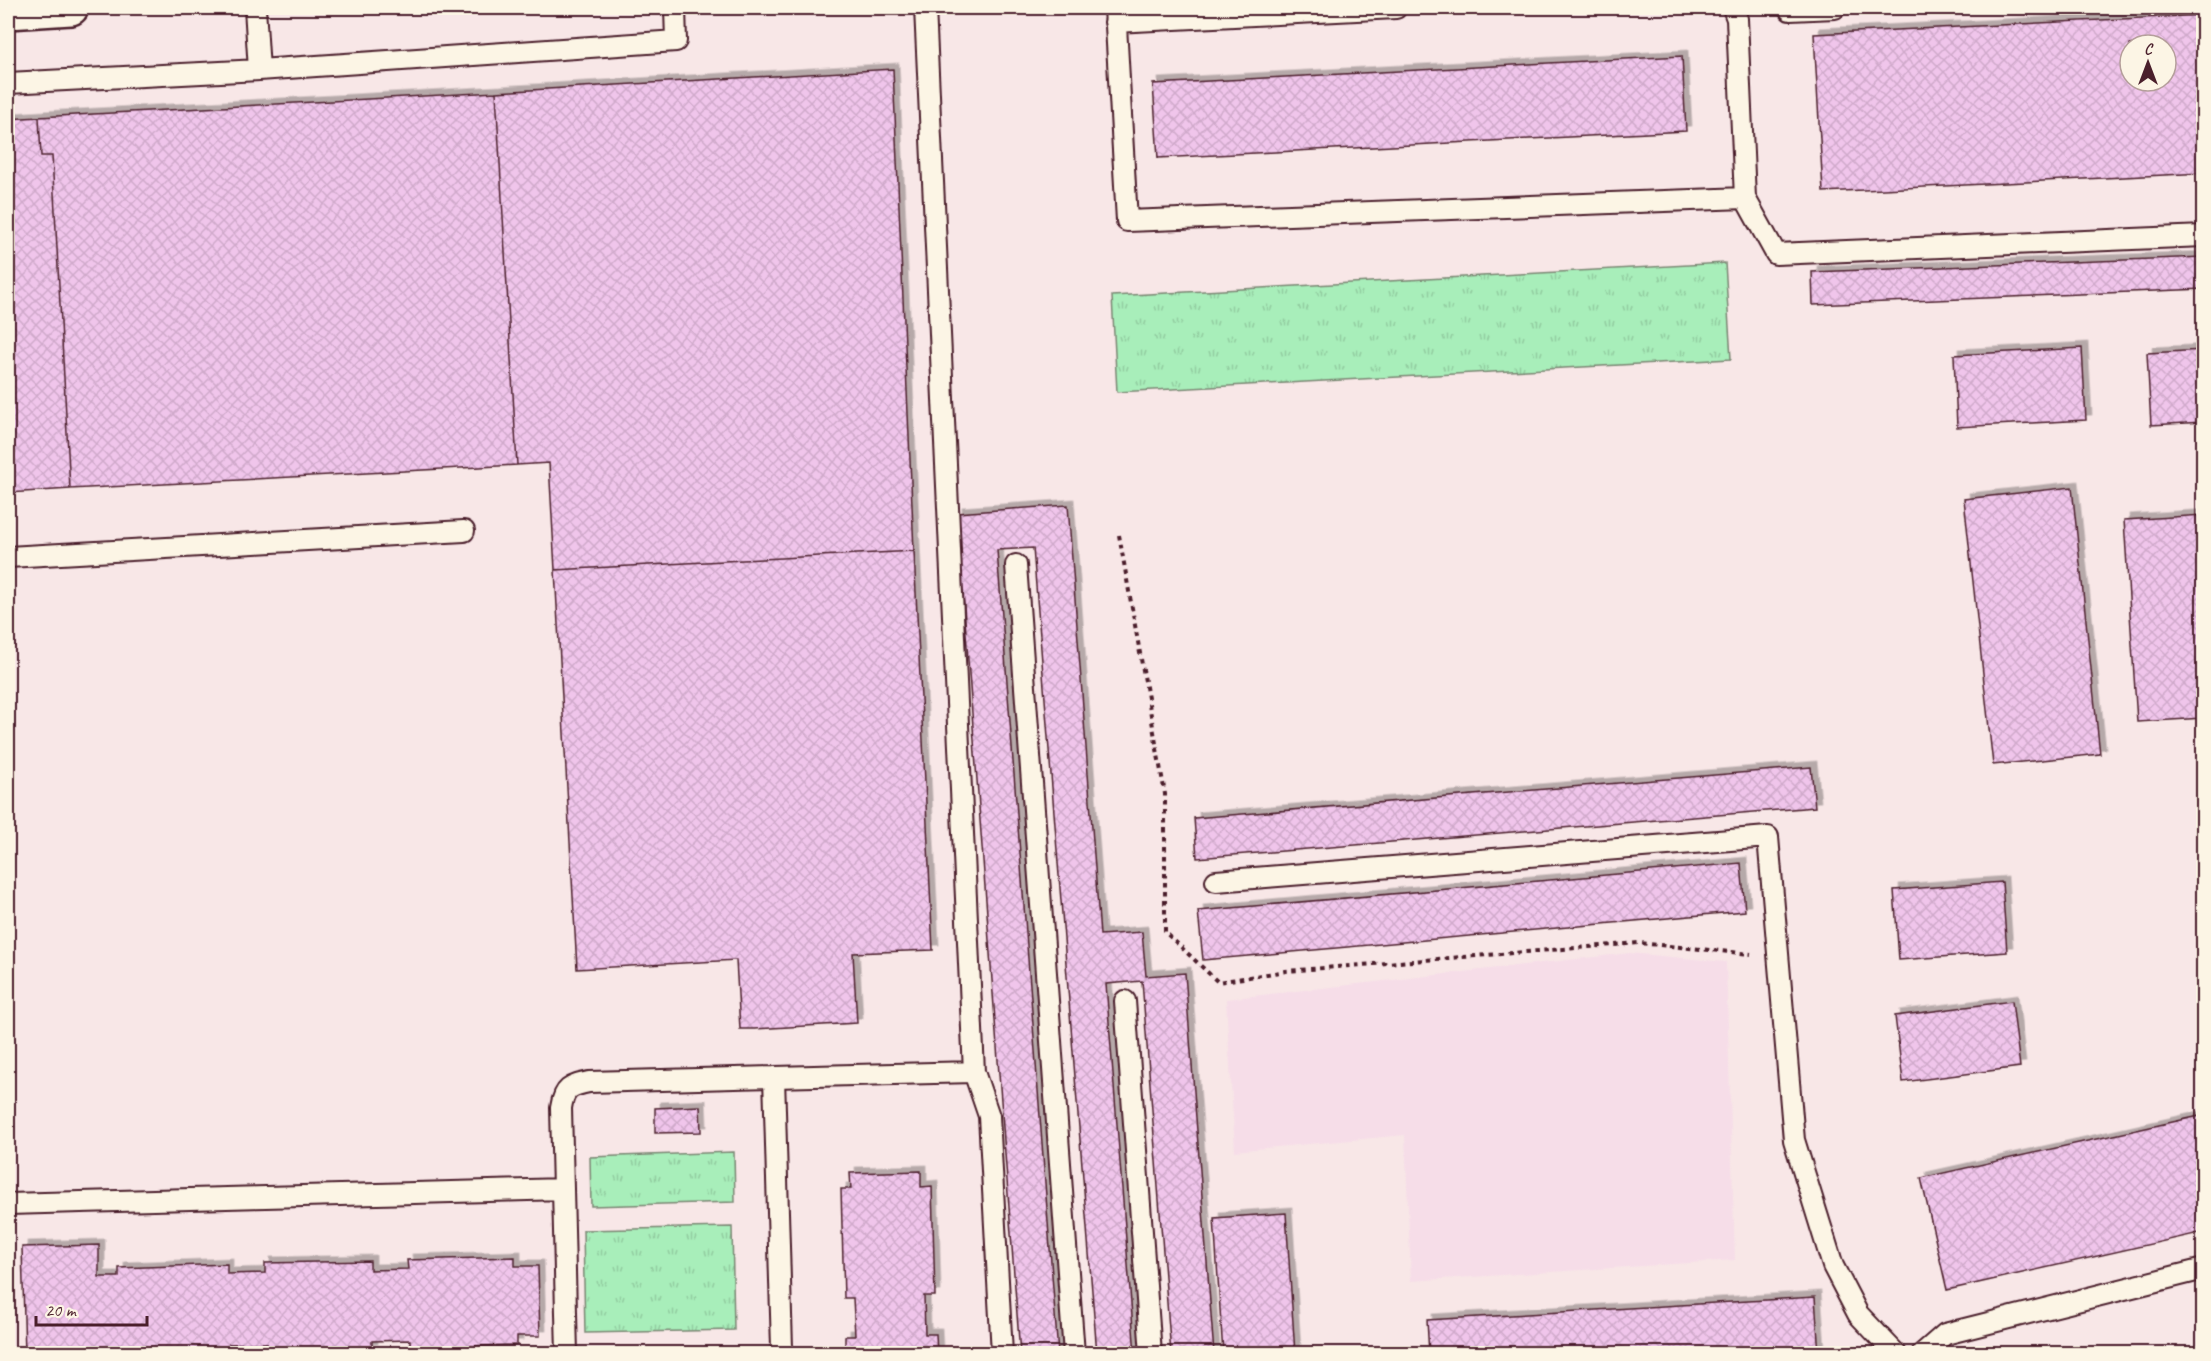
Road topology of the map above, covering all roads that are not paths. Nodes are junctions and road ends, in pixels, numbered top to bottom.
1 (71, 8) edge
2 (255, 8) edge
3 (675, 8) edge
4 (925, 8) edge
5 (1396, 8) edge
6 (1733, 8) edge
7 (1790, 8) edge
8 (1835, 8) edge
9 (8, 12) edge
10 (1115, 15) edge
11 (259, 70) junction
12 (8, 83) edge
13 (1745, 198) junction
14 (2204, 236) edge
15 (464, 531) dead end
16 (8, 556) edge
17 (1017, 565) dead end
18 (1216, 881) dead end
19 (1125, 1000) dead end
20 (974, 1072) junction
21 (774, 1077) junction
22 (563, 1189) junction
23 (8, 1204) edge
24 (2204, 1269) edge
25 (567, 1353) edge
26 (780, 1353) edge
27 (1002, 1353) edge
28 (1074, 1353) edge
29 (1151, 1353) edge
30 (1896, 1353) edge
31 (1922, 1353) edge

1 - 9 street
2 - 11 lane
3 - 11 lane
4 - 20 lane
5 - 10 lane
6 - 13 lane
7 - 8 lane
10 - 13 lane
11 - 12 lane
13 - 14 lane
15 - 16 lane
17 - 28 lane
18 - 30 lane
19 - 29 lane
20 - 21 lane
20 - 27 lane
21 - 22 lane
21 - 26 lane
22 - 23 lane
22 - 25 lane
24 - 31 lane

